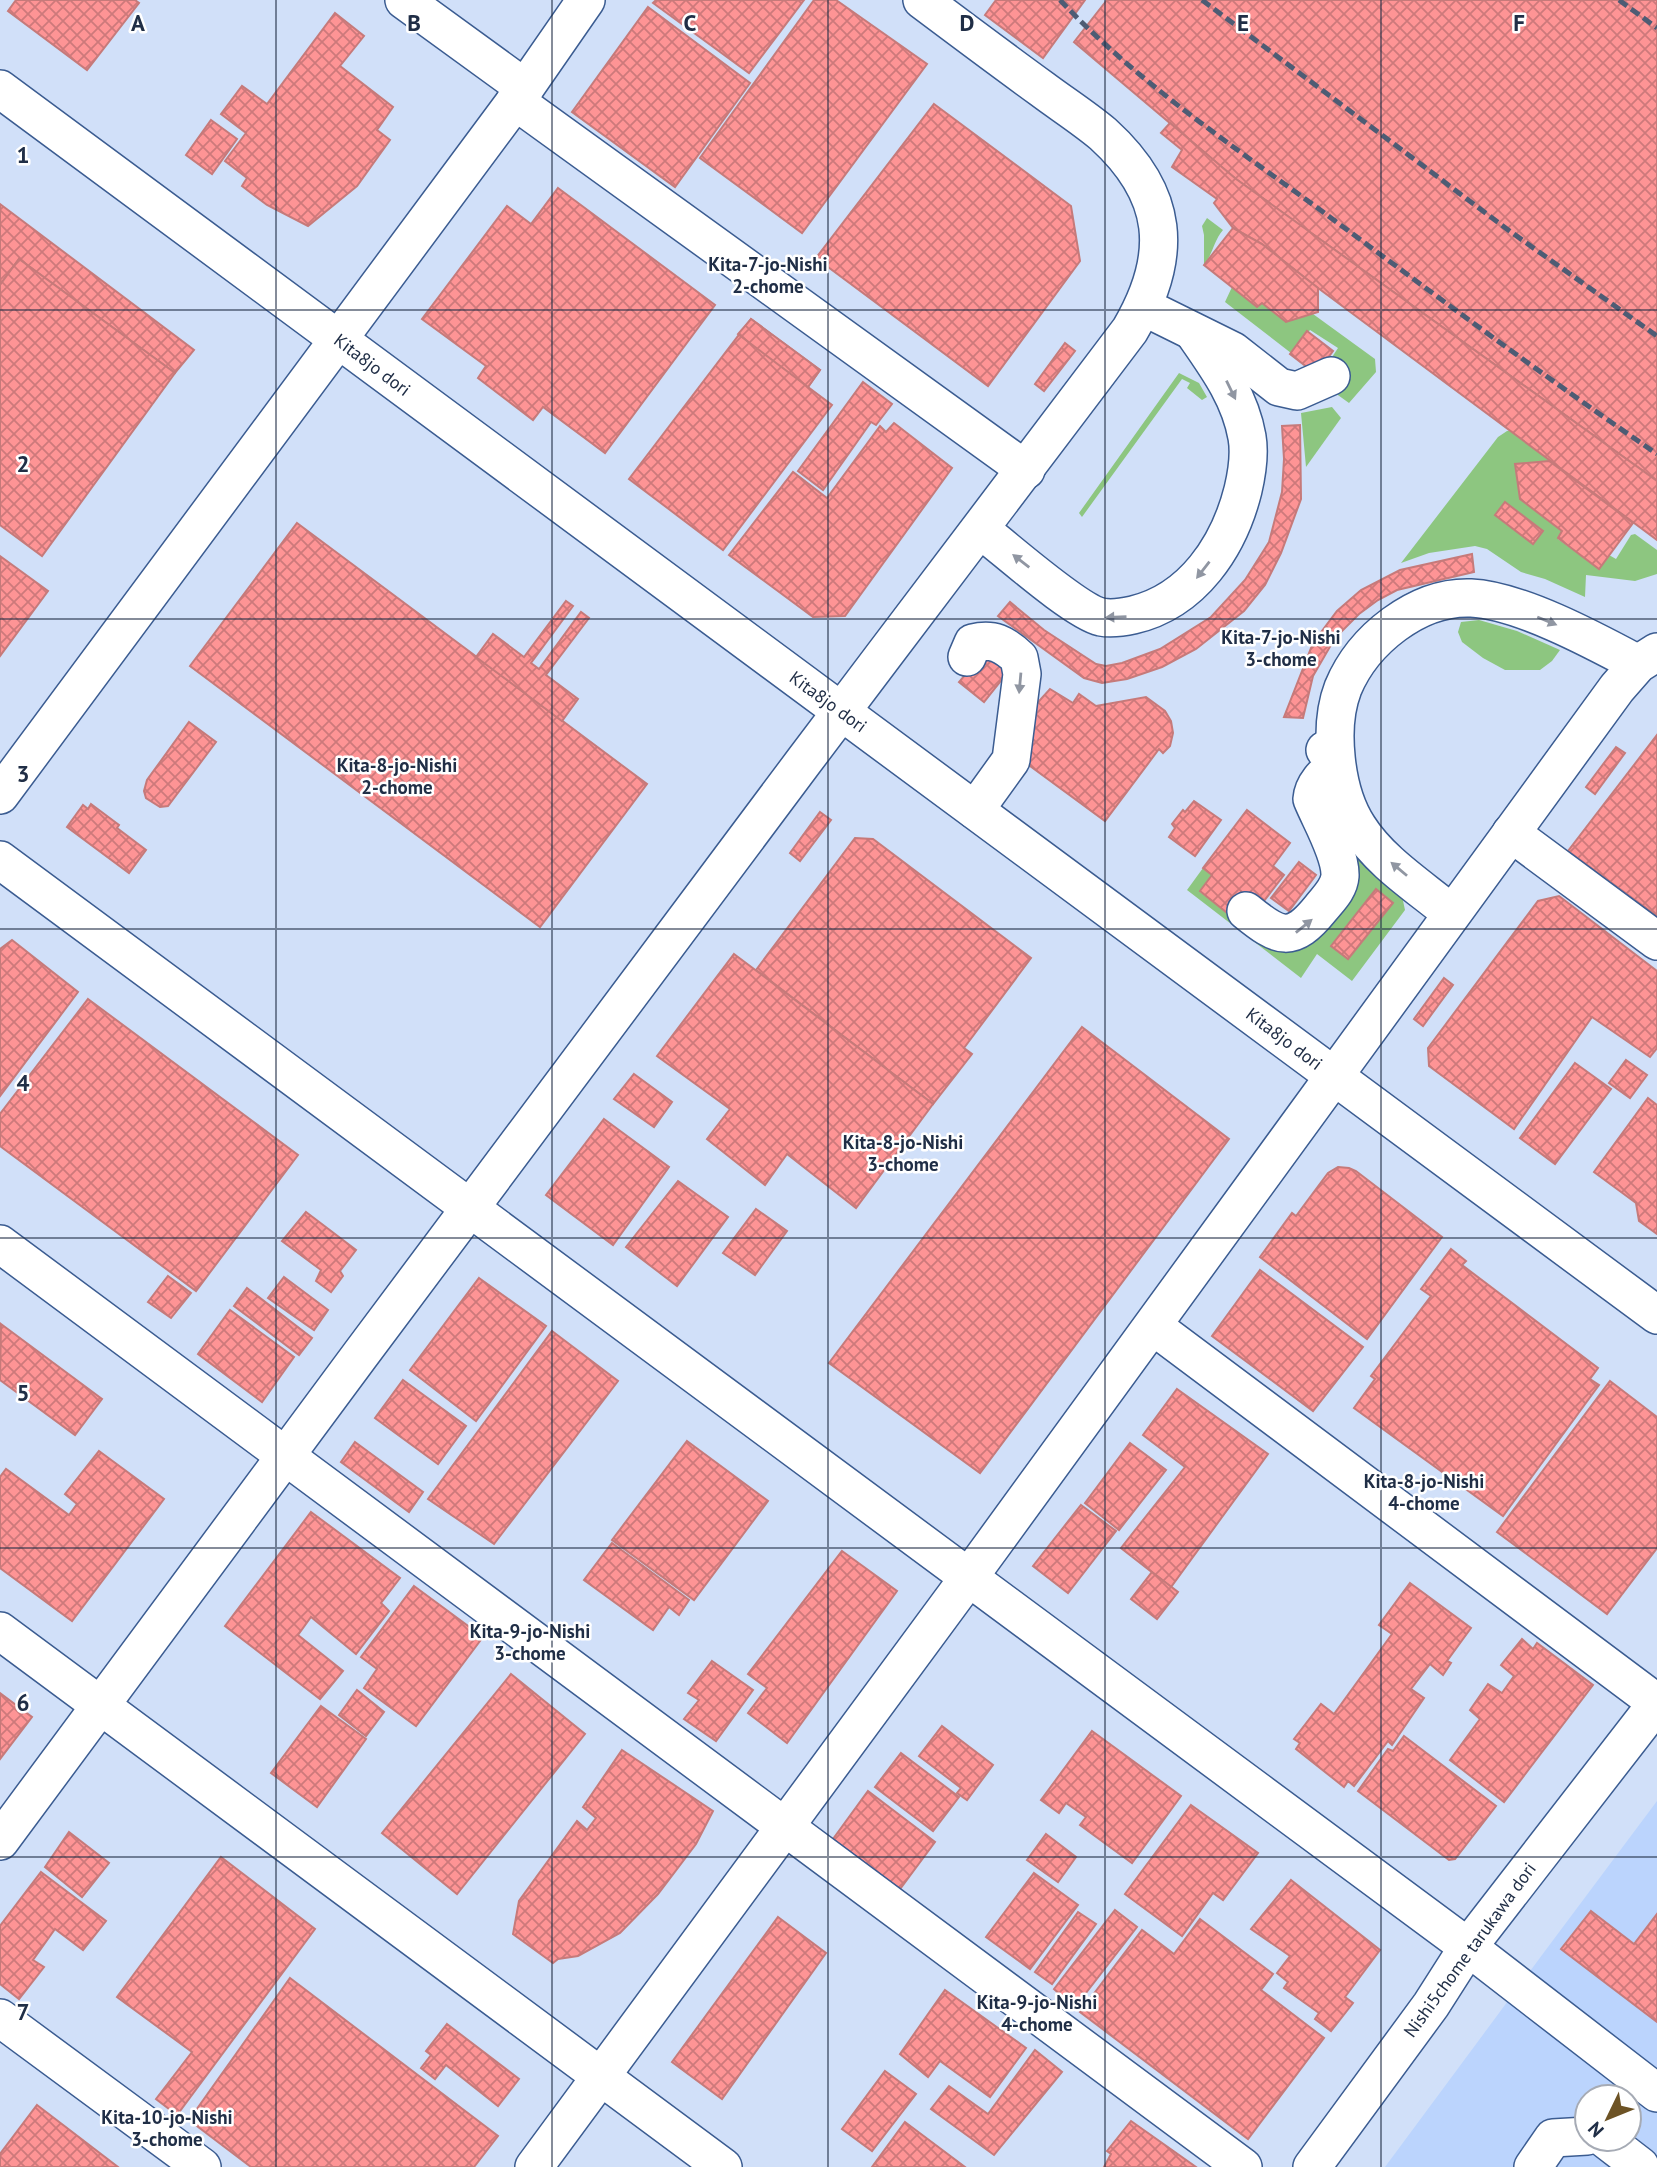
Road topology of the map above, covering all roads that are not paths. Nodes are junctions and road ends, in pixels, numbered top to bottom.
1 (404, 0) edge
2 (586, 0) edge
3 (922, 0) edge
4 (0, 89) edge
5 (520, 94) junction
6 (1144, 307) junction
7 (1194, 333) junction
8 (338, 340) junction
9 (1331, 376) dead end
10 (1026, 470) junction
11 (981, 530) junction
12 (967, 657) dead end
13 (1647, 658) edge
14 (841, 712) junction
15 (1336, 764) junction
16 (0, 795) edge
17 (975, 810) junction
18 (1511, 833) junction
19 (0, 860) edge
20 (1246, 911) dead end
21 (1451, 913) junction
22 (1657, 941) edge
23 (1334, 1077) junction
24 (470, 1207) junction
25 (0, 1244) edge
26 (1657, 1315) edge
27 (1153, 1326) junction
28 (286, 1456) junction
29 (970, 1577) junction
30 (0, 1631) edge
31 (1657, 1703) edge
32 (101, 1705) junction
33 (784, 1826) junction
34 (0, 1841) edge
35 (1468, 1947) junction
36 (0, 2018) edge
37 (601, 2076) junction
38 (1657, 2093) edge
39 (1573, 2137) edge
40 (202, 2167) edge
41 (534, 2167) edge
42 (723, 2167) edge
43 (1244, 2167) edge
44 (1312, 2167) edge
45 (1533, 2167) edge

1 - 5 street
2 - 5 street
3 - 6 street
4 - 8 street, Kita8jo dori
5 - 8 street
5 - 10 street
6 - 7 street
6 - 10 street
7 - 9 street
7 -> 11 street
8 - 14 street, Kita8jo dori
8 - 16 street
10 - 11 street
11 - 14 street
12 -> 17 street
15 -> 13 street
13 - 18 street
14 - 17 street, Kita8jo dori
14 - 24 street
20 -> 15 street
21 -> 15 street
17 - 23 street, Kita8jo dori
18 - 21 street
18 - 22 street
19 - 24 street
21 - 23 street
23 - 26 street, Kita8jo dori
23 - 27 street
24 - 28 street
24 - 29 street
25 - 28 street
27 - 29 street
27 - 31 street
28 - 32 street
28 - 33 street
29 - 33 street
29 - 35 street
30 - 32 street
31 - 35 street, Nishi5chome tarukawa dori
32 - 34 street
32 - 37 street
33 - 37 street
33 - 43 street
35 - 38 street
35 - 44 street, Nishi5chome tarukawa dori
36 - 40 street
37 - 41 street
37 - 42 street
39 - 45 street

